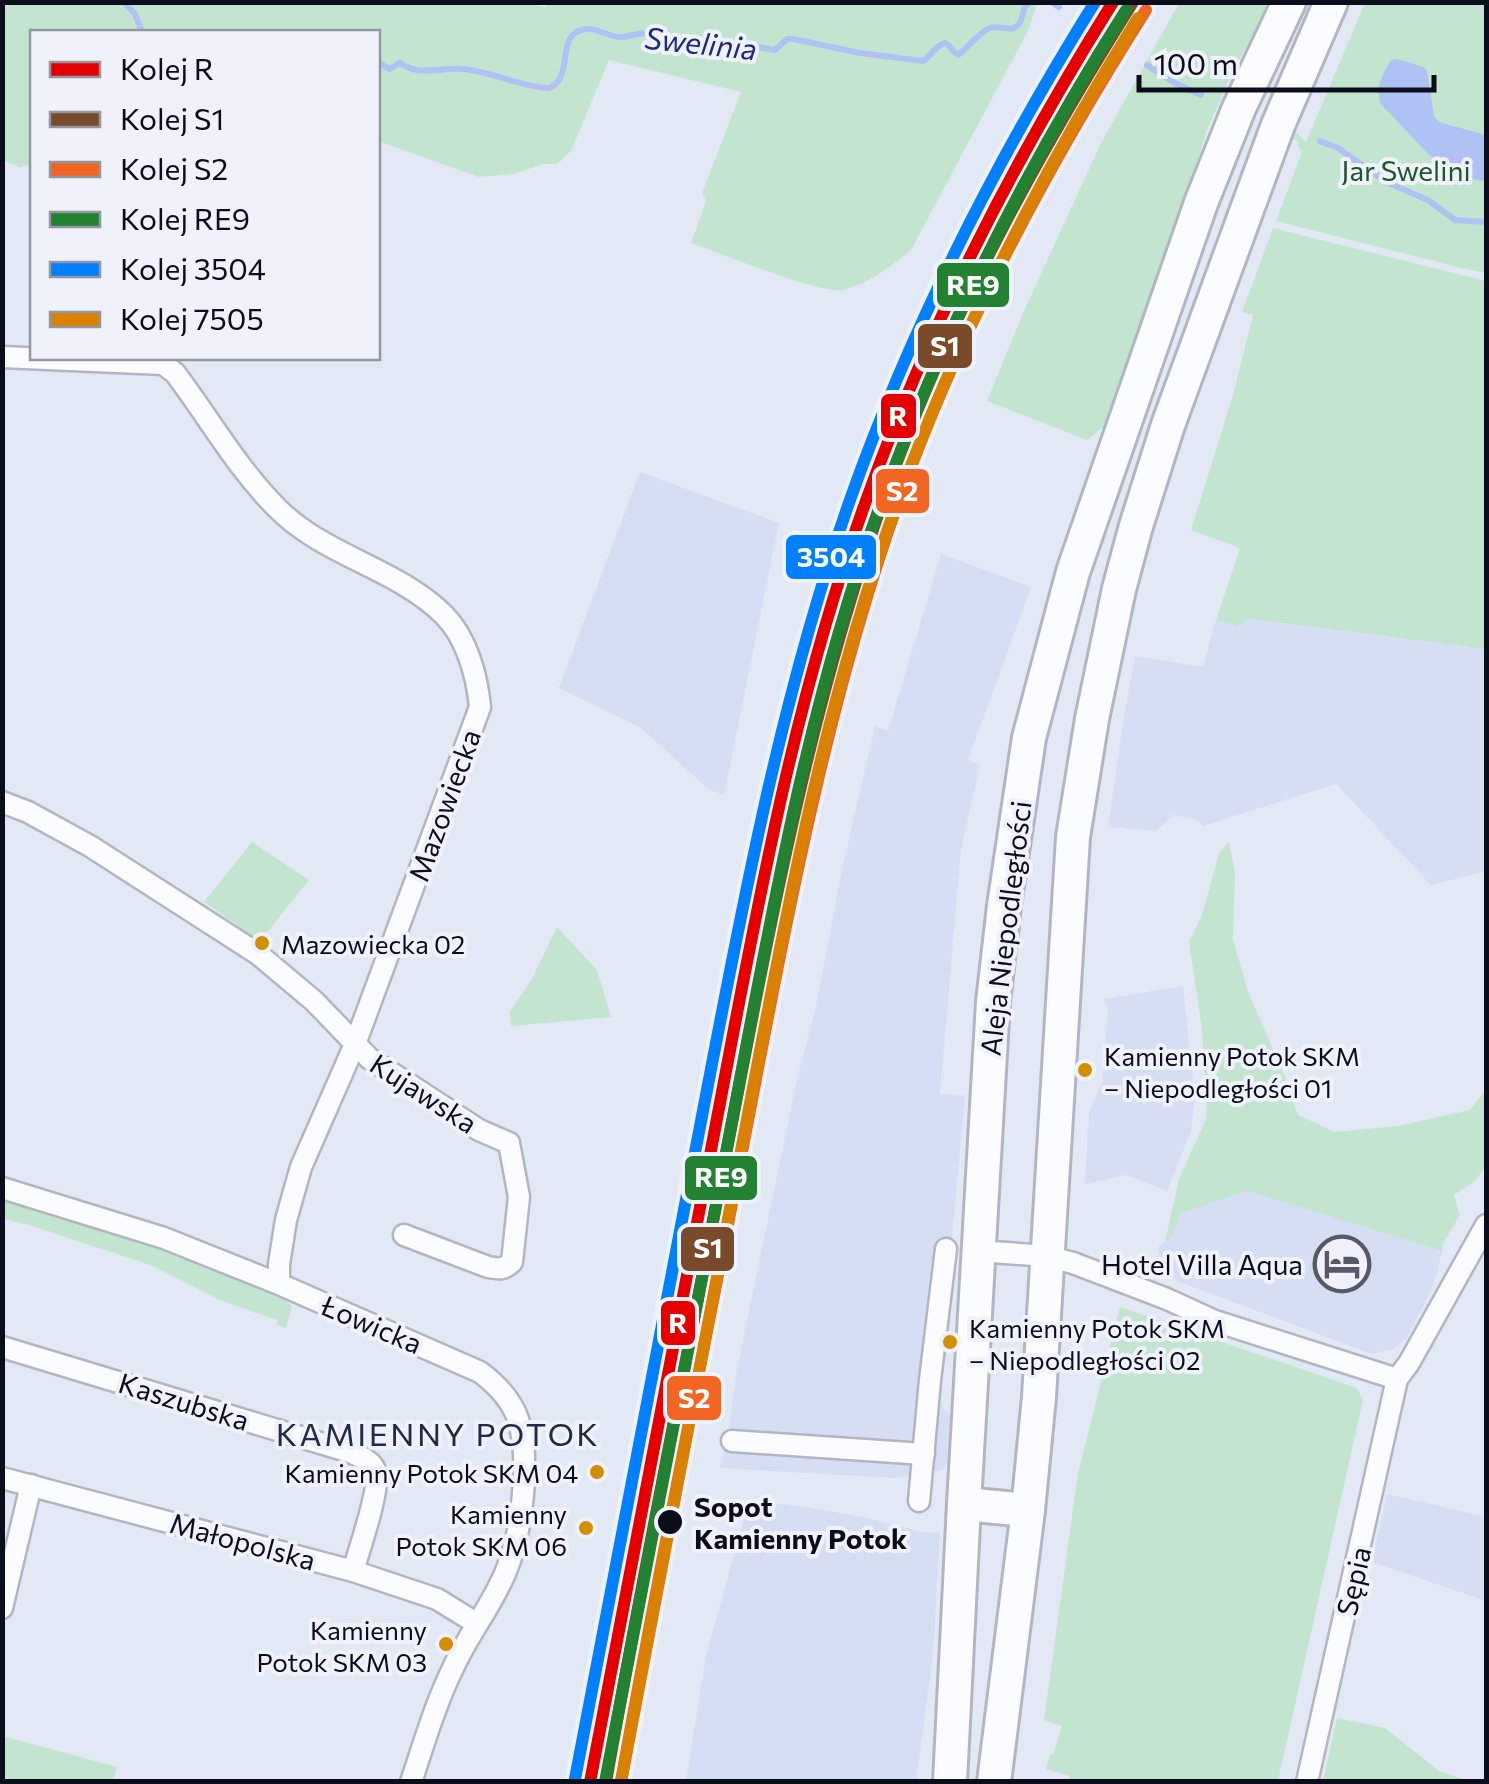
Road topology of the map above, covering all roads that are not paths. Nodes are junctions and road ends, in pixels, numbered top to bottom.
1 (1288, 2) edge
2 (1330, 2) edge
3 (2, 357) edge
4 (30, 358) edge
5 (71, 360) edge
6 (2, 802) edge
7 (355, 1044) junction
8 (2, 1188) edge
9 (1486, 1225) edge
10 (404, 1235) dead end
11 (962, 1250) junction
12 (1047, 1256) junction
13 (279, 1284) junction
14 (2, 1347) edge
15 (1398, 1380) junction
16 (732, 1441) dead end
17 (924, 1454) junction
18 (2, 1478) edge
19 (31, 1485) junction
20 (919, 1501) dead end
21 (964, 1504) junction
22 (1028, 1510) junction
23 (353, 1572) junction
24 (2, 1608) edge
25 (476, 1624) junction
26 (411, 1782) edge
27 (950, 1782) edge
28 (994, 1782) edge
29 (1307, 1782) edge

1 - 11 main road, Aleja Niepodległości
2 - 12 main road, Aleja Niepodległości
3 - 4 street, Mazowiecka
5 - 7 street, Mazowiecka
6 - 7 street, Kujawska
7 - 10 street, Kujawska
7 - 13 street, Mazowiecka
8 - 13 street, Łowicka
9 - 15 street, Sępia
11 - 12 street
11 - 17 street
11 - 21 main road, Aleja Niepodległości
12 - 15 street
12 - 22 main road, Aleja Niepodległości
13 - 25 street, Łowicka
14 - 23 street, Kaszubska
15 - 29 street, Sępia
16 - 17 street
17 - 20 street
18 - 19 street, Małopolska
19 - 23 street, Małopolska
19 - 24 street
21 - 22 main road
21 - 27 main road, Aleja Niepodległości
22 - 28 main road, Aleja Niepodległości
23 - 25 street, Małopolska
25 - 26 street, Łowicka

